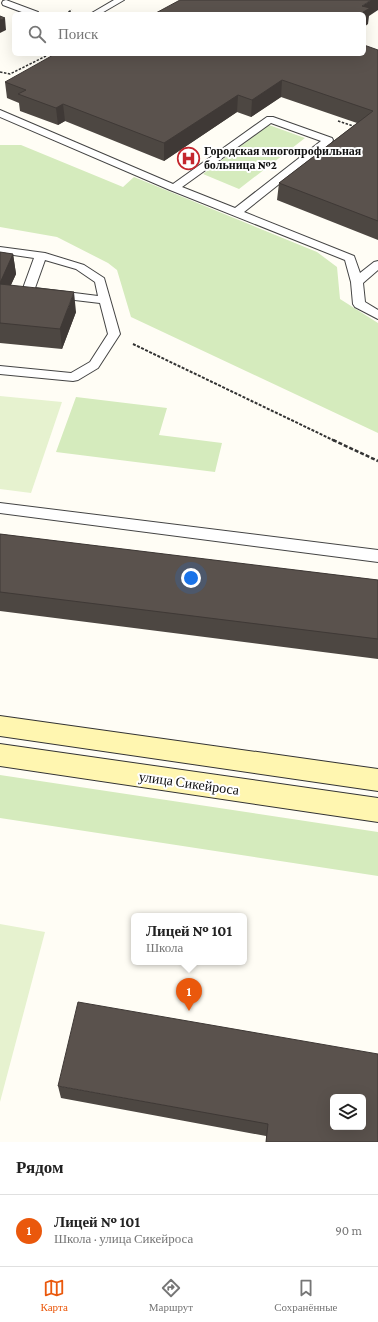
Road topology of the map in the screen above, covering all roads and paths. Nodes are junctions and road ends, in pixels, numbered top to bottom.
1 (120, 0) edge
2 (6, 3) dead end
3 (30, 12) edge
4 (98, 12) edge
5 (46, 56) edge
6 (0, 72) edge
7 (0, 113) edge
8 (174, 188) junction
9 (237, 212) junction
10 (0, 250) edge
11 (41, 254) junction
12 (378, 264) edge
13 (357, 282) junction
14 (105, 300) junction
15 (377, 314) edge
16 (114, 334) junction
17 (0, 370) edge
18 (378, 461) edge
19 (0, 508) edge
20 (378, 556) edge
21 (0, 726) edge
22 (0, 755) edge
23 (378, 780) edge
24 (378, 810) edge

1 - 4 lane
2 - 3 lane
5 - 6 path
7 - 8 lane
8 - 9 lane
8 - 9 lane
9 - 13 lane
10 - 11 lane
11 - 14 lane
11 - 14 lane
12 - 13 lane
13 - 15 lane
14 - 16 lane
16 - 17 lane
16 - 18 path
19 - 20 lane
21 - 23 street, улица Сикейроса
22 - 24 street, улица Сикейроса

